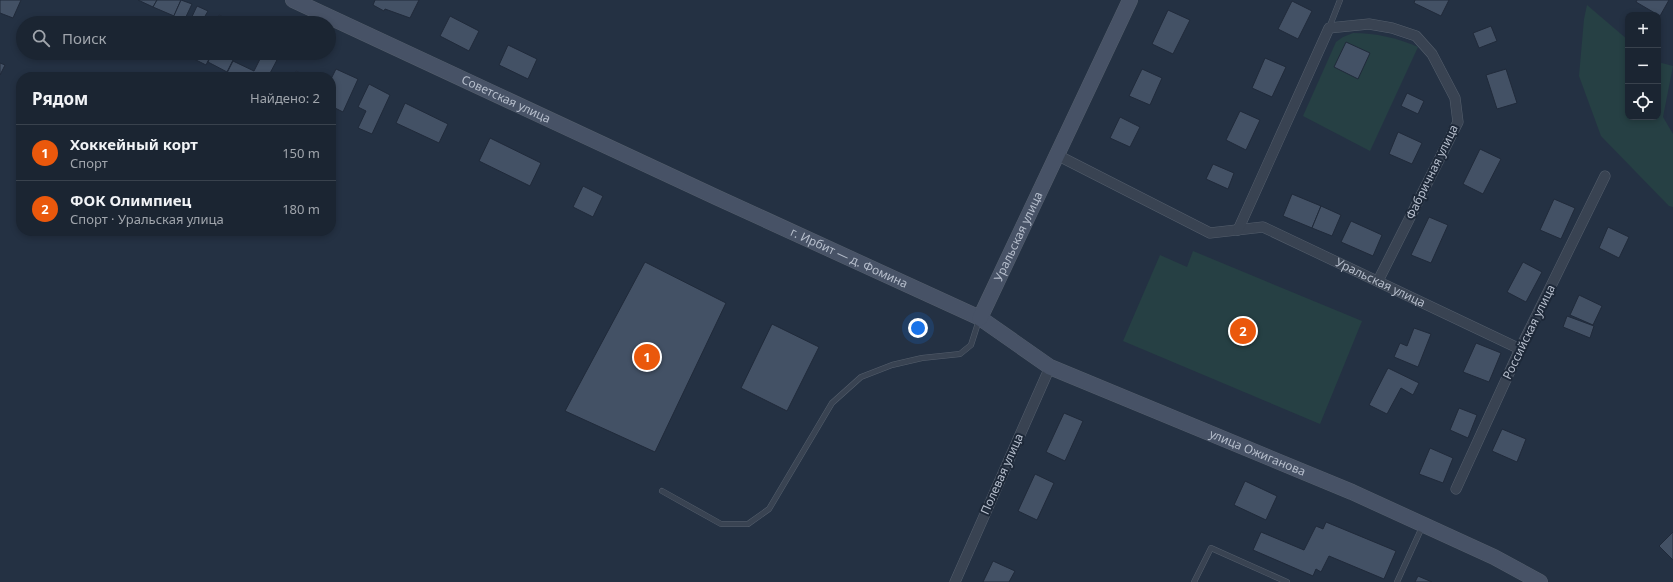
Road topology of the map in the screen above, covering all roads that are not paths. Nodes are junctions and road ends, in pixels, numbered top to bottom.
1 (293, 0) edge
2 (1130, 0) edge
3 (1340, 0) edge
4 (327, 16) edge
5 (336, 20) edge
6 (1329, 28) junction
7 (1057, 155) junction
8 (1605, 176) dead end
9 (718, 198) joint
10 (1238, 230) junction
11 (1378, 281) junction
12 (980, 318) junction
13 (1520, 349) junction
14 (1050, 367) junction
15 (1456, 489) dead end
16 (662, 491) dead end
17 (1423, 524) junction
18 (1534, 581) edge
19 (955, 582) edge
20 (1194, 582) edge
21 (1287, 582) edge
22 (1397, 582) edge

1 - 4 street, Советская улица
2 - 7 street, Уральская улица
3 - 6 lane
5 - 9 street, Советская улица
6 - 10 street
6 - 11 street, Фабричная улица
7 - 10 street, Уральская улица
7 - 12 street, Уральская улица
8 - 13 street, Российская улица
9 - 12 street, г. Ирбит — д. Фомина
10 - 11 street, Уральская улица
11 - 13 street, Уральская улица
12 - 14 street, улица Ожиганова
12 - 16 lane
13 - 15 street, Российская улица
14 - 17 street, улица Ожиганова
14 - 19 street, Полевая улица
17 - 18 street, улица Ожиганова
17 - 22 lane
20 - 21 lane

